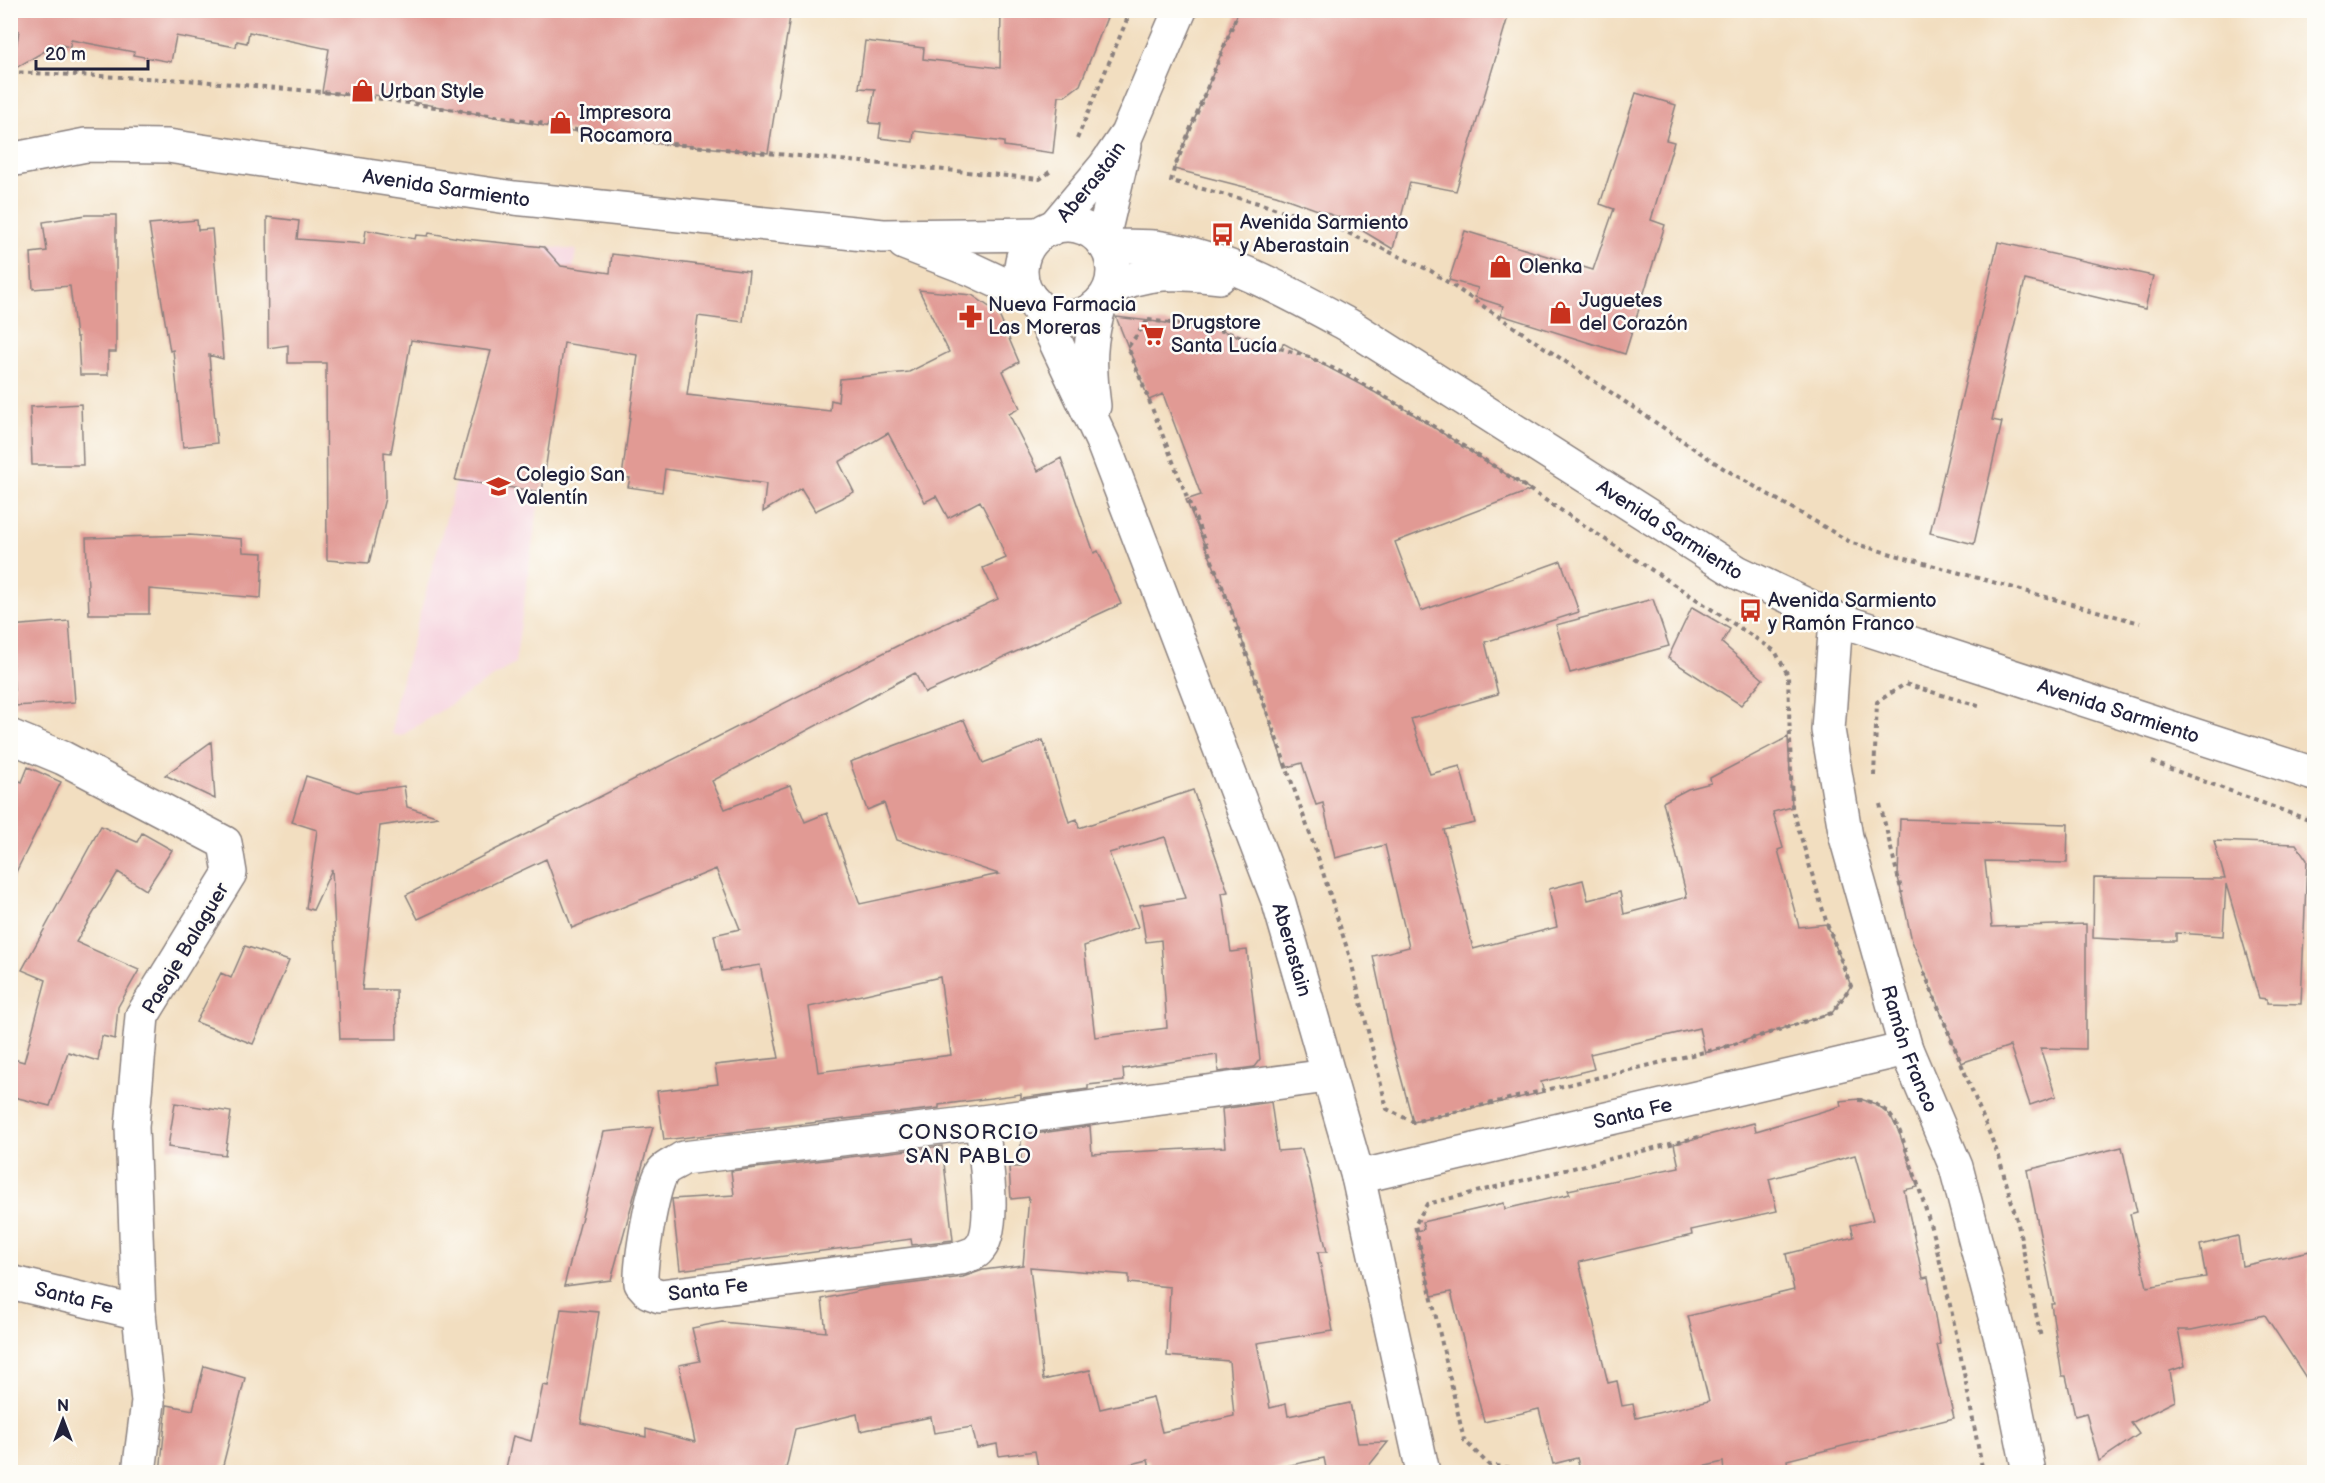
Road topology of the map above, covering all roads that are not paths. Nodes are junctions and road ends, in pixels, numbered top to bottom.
1 (1180, 10) edge
2 (1127, 134) junction
3 (10, 160) edge
4 (1046, 231) junction
5 (883, 236) junction
6 (1105, 244) junction
7 (1263, 283) junction
8 (1106, 296) junction
9 (1032, 299) junction
10 (1103, 443) junction
11 (1836, 619) junction
12 (10, 736) edge
13 (2314, 774) edge
14 (1906, 1049) junction
15 (1327, 1076) junction
16 (982, 1122) junction
17 (1358, 1177) junction
18 (10, 1282) edge
19 (139, 1313) junction
20 (139, 1473) edge
21 (1423, 1473) edge
22 (2029, 1473) edge

1 - 2 street, Aberastain
2 - 4 street, Aberastain
2 - 6 street, Aberastain
3 - 5 street, Avenida Sarmiento
4 - 5 street, Avenida Sarmiento
4 - 6 street
4 - 9 street
5 - 9 street, Avenida Sarmiento
6 - 7 street, Avenida Sarmiento
6 - 8 street
7 - 8 street, Avenida Sarmiento
7 - 11 street, Avenida Sarmiento
8 - 9 street
8 - 10 street, Aberastain
9 - 10 street, Aberastain
10 - 15 street, Aberastain
11 - 13 street, Avenida Sarmiento
11 - 14 street, Ramón Franco
12 - 19 street, Pasaje Balaguer
14 - 17 street, Santa Fe
14 - 22 street, Ramón Franco
15 - 16 street, Santa Fe
15 - 17 street, Aberastain
16 - 16 street, Santa Fe
17 - 21 street, Aberastain
18 - 19 street, Santa Fe
19 - 20 street, Pasaje Balaguer

